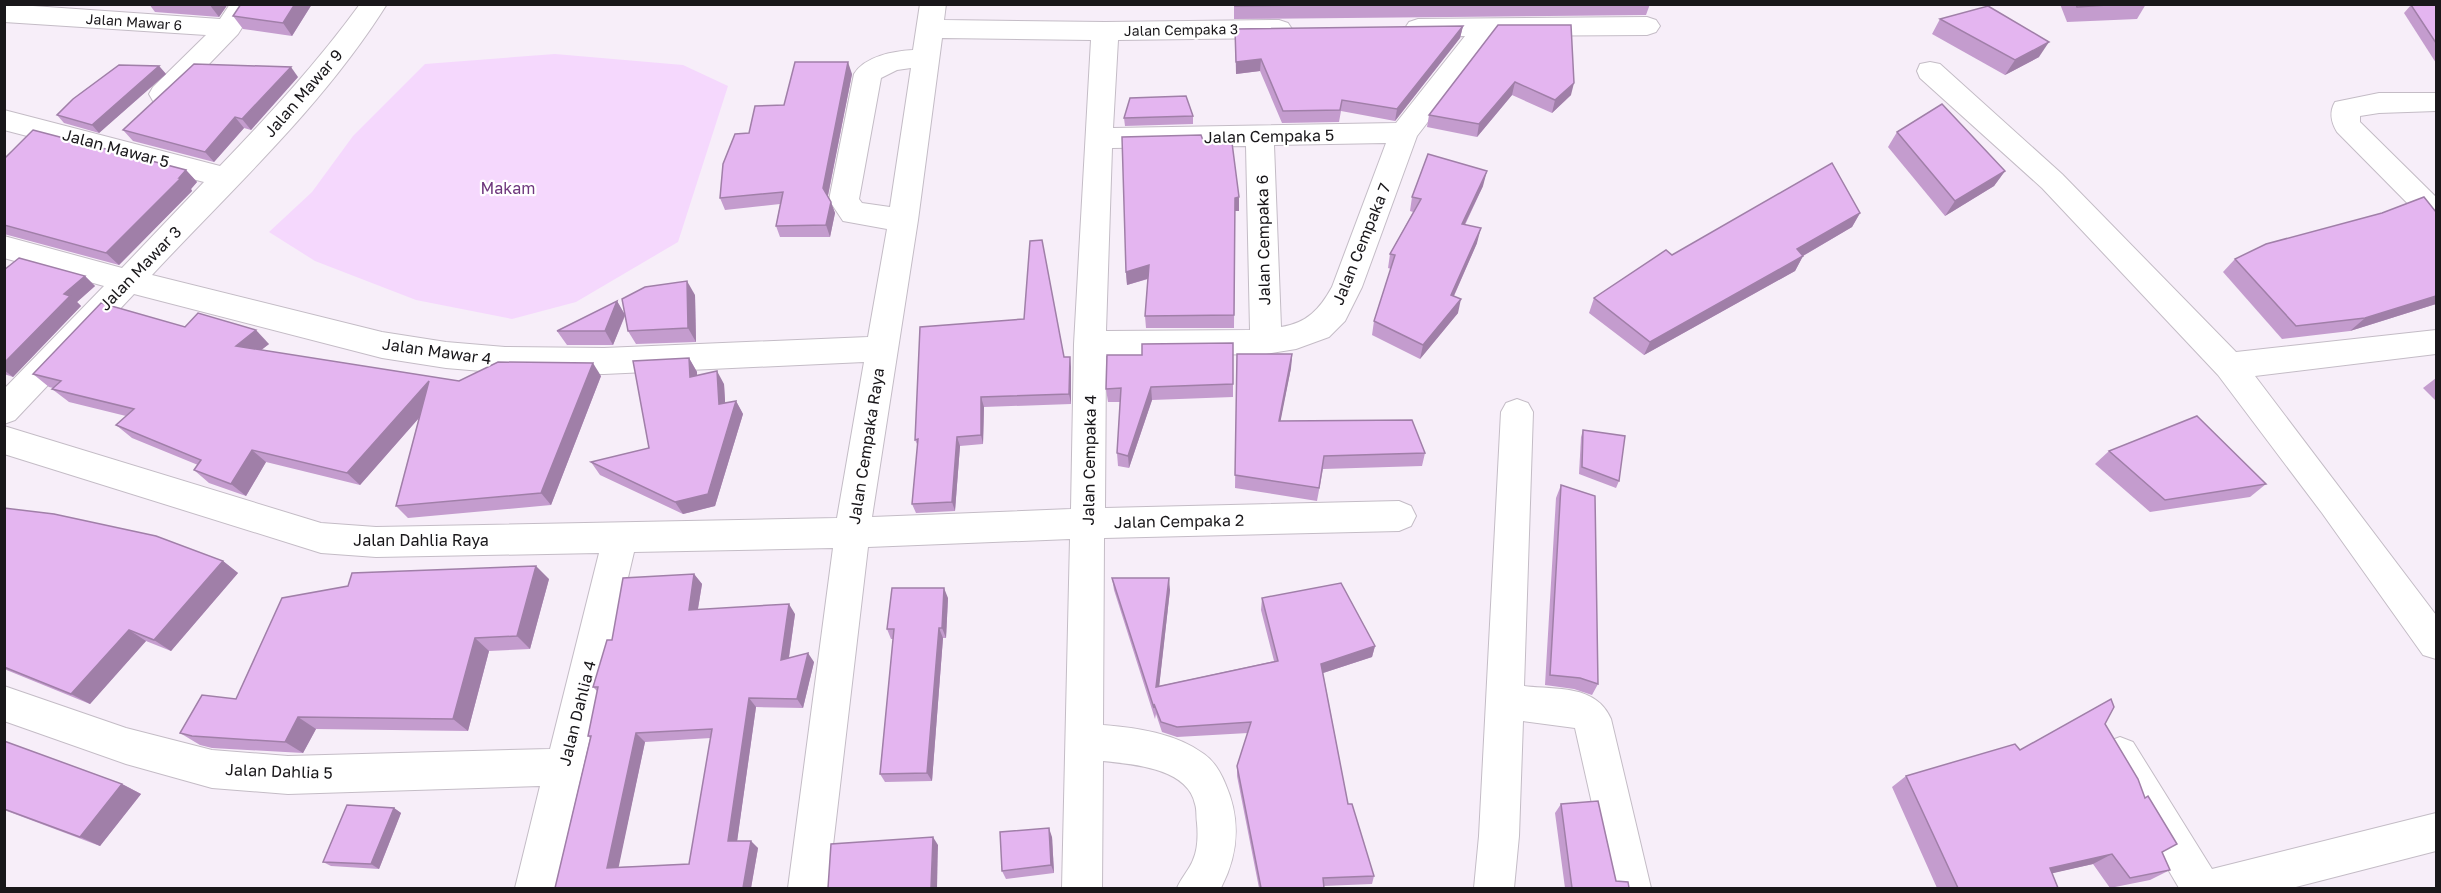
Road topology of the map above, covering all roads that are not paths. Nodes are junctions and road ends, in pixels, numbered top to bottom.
1 (244, 4) edge
2 (374, 4) edge
3 (4, 13) edge
4 (140, 13) edge
5 (1647, 26) dead end
6 (1487, 27) junction
7 (229, 28) junction
8 (1392, 28) edge
9 (1308, 29) edge
10 (930, 30) edge
11 (1105, 31) junction
12 (1930, 71) dead end
13 (2436, 102) edge
14 (4, 120) edge
15 (125, 129) junction
16 (1404, 133) junction
17 (1260, 137) junction
18 (1098, 138) junction
19 (227, 178) junction
20 (2436, 214) edge
21 (903, 220) junction
22 (4, 247) edge
23 (128, 281) junction
24 (1266, 342) junction
25 (2436, 342) edge
26 (1090, 344) junction
27 (882, 349) junction
28 (2229, 366) junction
29 (4, 411) edge
30 (1517, 412) dead end
31 (4, 440) edge
32 (1399, 516) dead end
33 (1088, 523) junction
34 (852, 533) junction
35 (620, 537) junction
36 (2436, 643) edge
37 (1505, 702) junction
38 (4, 703) edge
39 (2108, 735) edge
40 (1084, 742) junction
41 (564, 767) junction
42 (2436, 832) edge
43 (535, 888) edge
44 (808, 888) edge
45 (1082, 888) edge
46 (1197, 888) edge
47 (1494, 888) edge
48 (1632, 888) edge
49 (2201, 888) edge
50 (2216, 888) edge

1 - 7 street
2 - 19 street, Jalan Mawar 9
3 - 4 street, Jalan Mawar 6
4 - 7 street, Jalan Mawar 6
5 - 6 street
6 - 8 street
6 - 16 street, Jalan Cempaka 7
7 - 15 street
9 - 11 street, Jalan Cempaka 3
10 - 11 street, Jalan Cempaka 3
10 - 21 street, Jalan Cempaka Raya
10 - 21 street, Jalan Cempaka 3
11 - 18 street, Jalan Cempaka 4
12 - 28 street
13 - 20 street
14 - 15 street, Jalan Mawar 5
15 - 19 street, Jalan Mawar 5
16 - 17 street, Jalan Cempaka 5
16 - 24 street, Jalan Cempaka 7
17 - 18 street, Jalan Cempaka 5
17 - 24 street, Jalan Cempaka 6
18 - 26 street, Jalan Cempaka 4
19 - 23 street, Jalan Mawar 3
21 - 27 street, Jalan Cempaka Raya
22 - 23 street, Jalan Mawar 4
23 - 27 street, Jalan Mawar 4
23 - 29 street, Jalan Mawar 3
24 - 26 street, Jalan Cempaka 7
25 - 28 street
26 - 33 street, Jalan Cempaka 4
27 - 34 street, Jalan Cempaka Raya
28 - 36 street
30 - 37 street
31 - 35 street, Jalan Dahlia Raya
32 - 33 street, Jalan Cempaka 2
33 - 34 street, Jalan Cempaka 2
33 - 40 street, Jalan Cempaka 4
34 - 35 street, Jalan Dahlia Raya
34 - 44 street, Jalan Cempaka Raya
35 - 41 street, Jalan Dahlia 4
37 - 47 street
37 - 48 street
38 - 41 street, Jalan Dahlia 5
39 - 49 street
40 - 45 street, Jalan Cempaka 4
40 - 46 street
41 - 43 street, Jalan Dahlia 4
42 - 50 street

